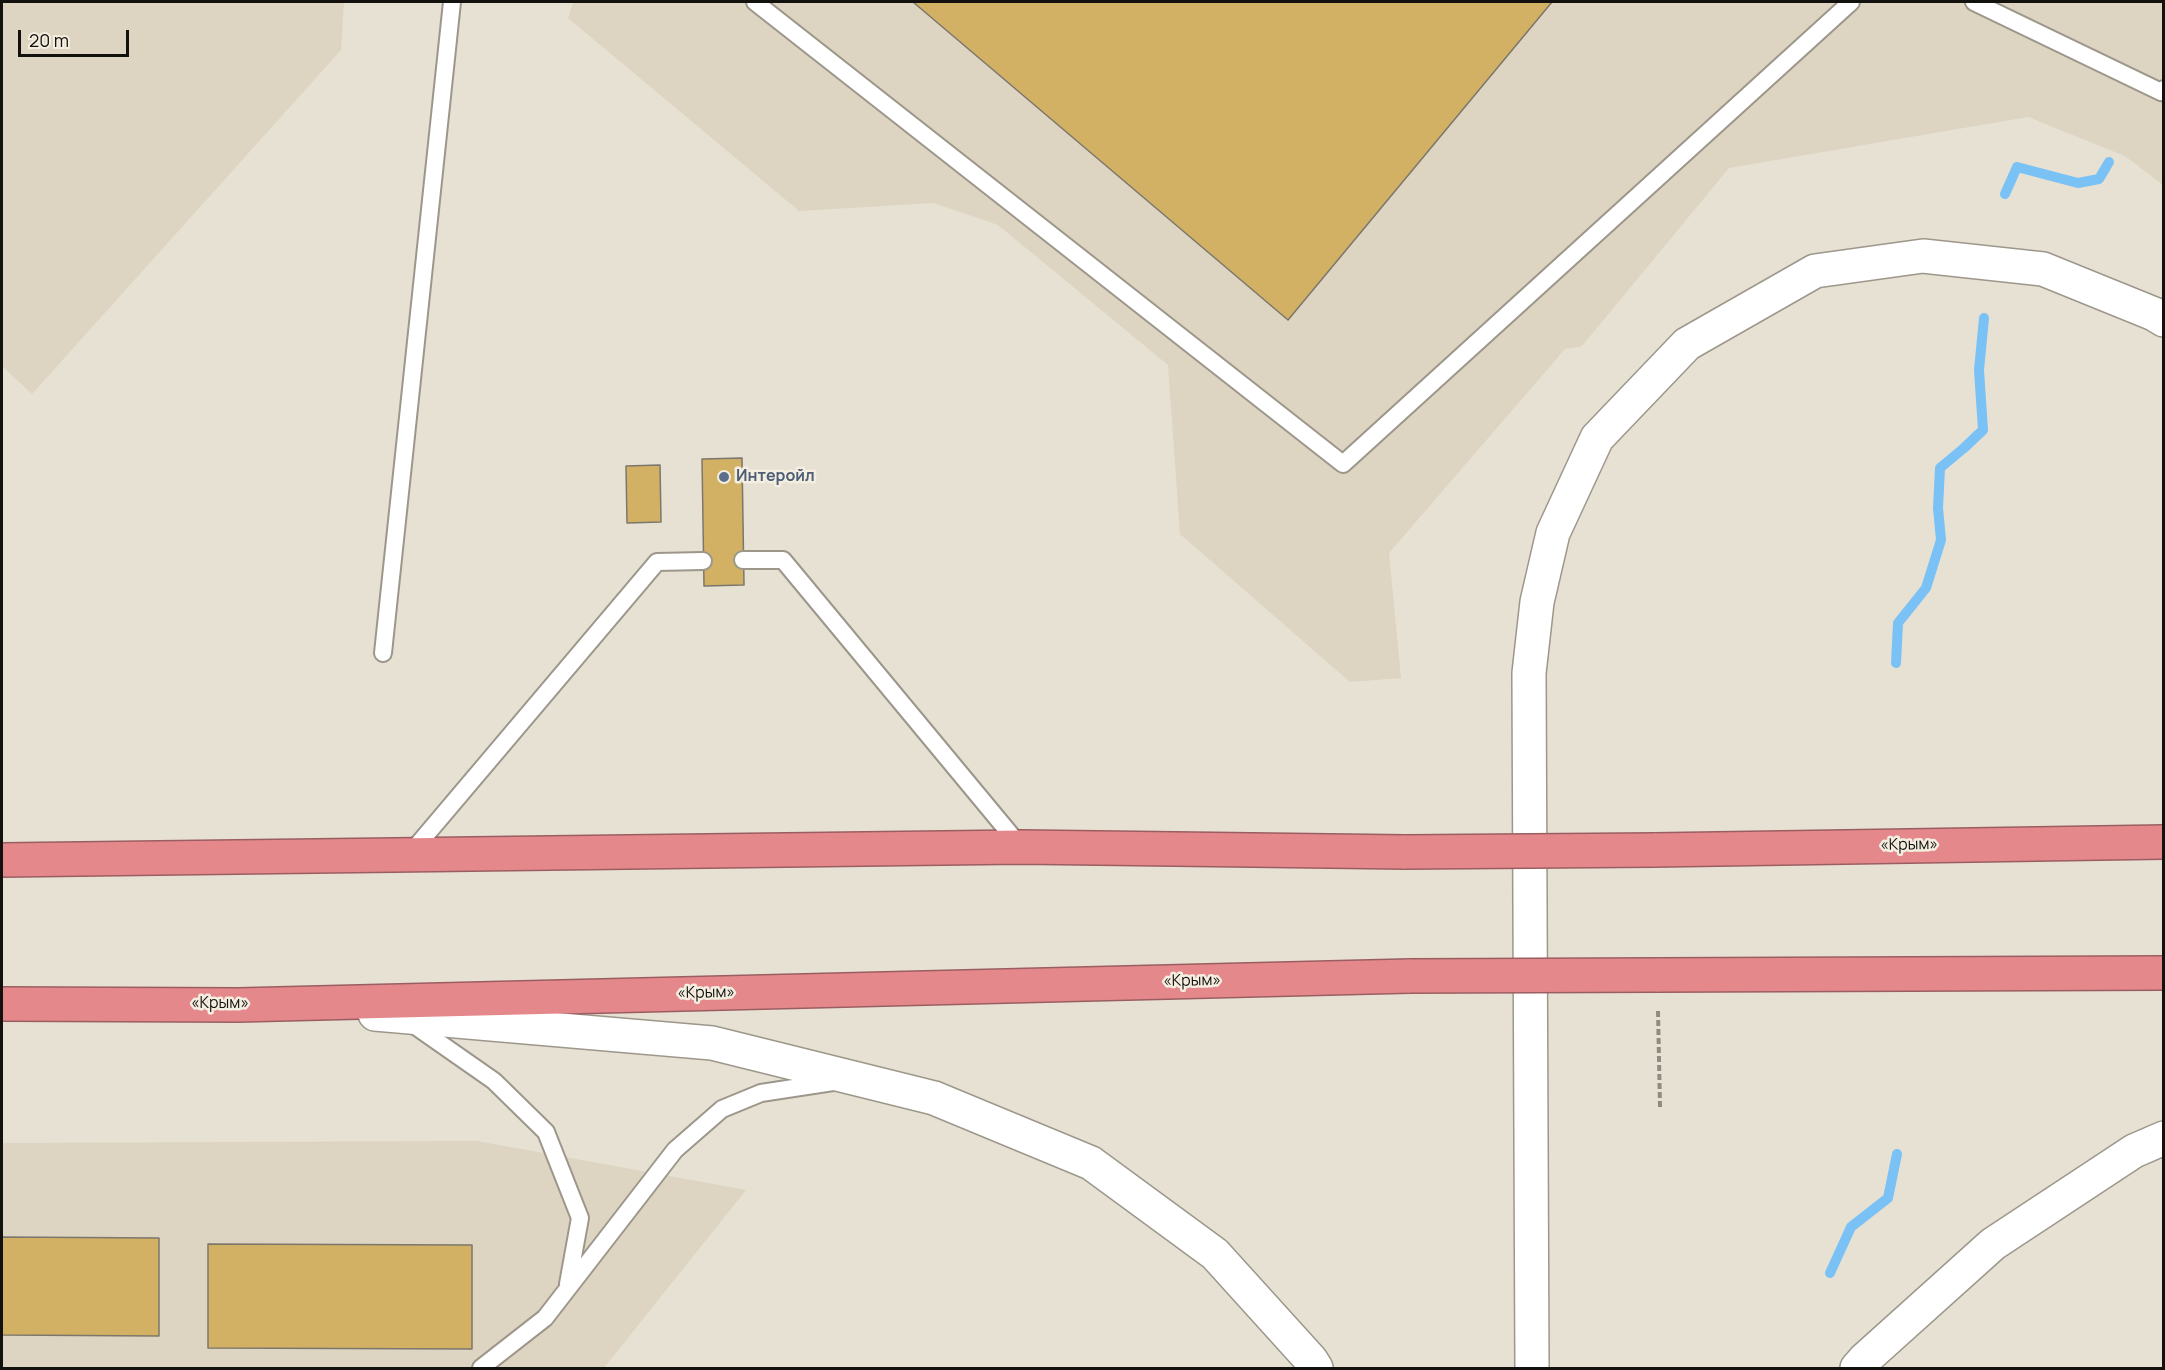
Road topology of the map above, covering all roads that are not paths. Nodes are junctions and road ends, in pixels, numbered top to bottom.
1 (452, 2) edge
2 (755, 2) edge
3 (1851, 2) edge
4 (1974, 2) edge
5 (2163, 89) edge
6 (2163, 320) edge
7 (743, 560) dead end
8 (703, 561) dead end
9 (383, 653) dead end
10 (2163, 831) edge
11 (2098, 842) junction
12 (2163, 842) edge
13 (1021, 847) junction
14 (409, 855) junction
15 (2, 860) edge
16 (2163, 973) edge
17 (2, 1005) edge
18 (238, 1005) junction
19 (400, 1015) junction
20 (852, 1079) junction
21 (2163, 1138) edge
22 (568, 1287) junction
23 (481, 1368) edge
24 (1316, 1368) edge
25 (1532, 1368) edge
26 (1857, 1368) edge

1 - 9 lane
2 - 3 lane
4 - 5 lane
6 - 25 main road
7 - 13 lane
8 - 14 lane
10 - 11 main road
11 - 12 highway, «Крым»
11 - 13 highway, «Крым», bridge
13 - 14 highway
14 - 15 highway
16 - 18 highway, «Крым», bridge
17 - 18 highway, «Крым»
18 - 19 main road
19 - 20 main road
19 - 22 lane
20 - 22 lane
20 - 24 main road
21 - 26 main road
22 - 23 lane

